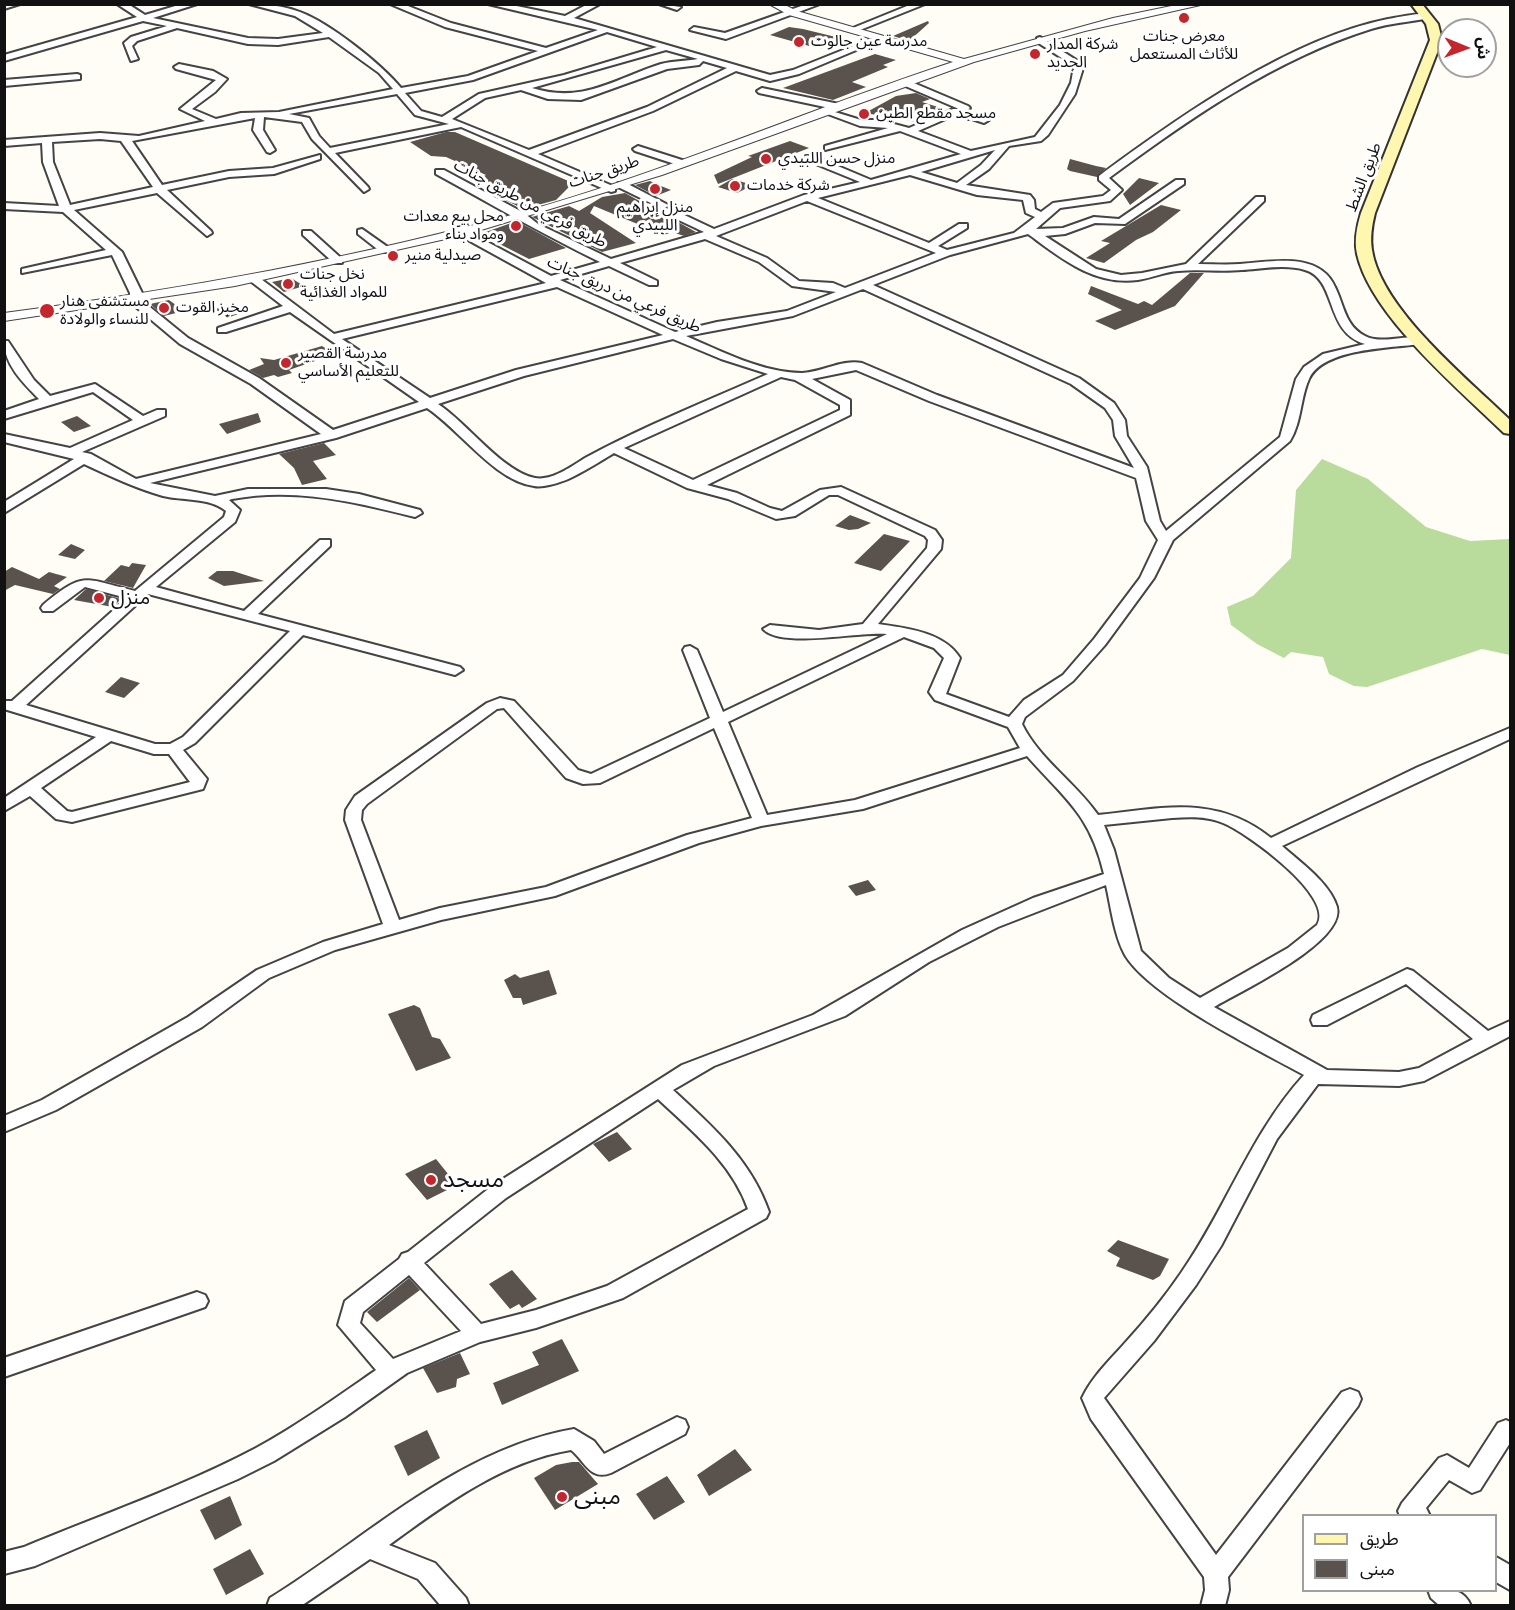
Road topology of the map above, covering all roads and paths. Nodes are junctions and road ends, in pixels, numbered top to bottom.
1 (16, 4) edge
2 (121, 4) edge
3 (193, 4) edge
4 (253, 4) edge
5 (394, 4) edge
6 (492, 4) edge
7 (596, 4) edge
8 (663, 4) edge
9 (774, 4) edge
10 (816, 4) edge
11 (921, 4) edge
12 (1200, 4) edge
13 (4, 7) edge
14 (677, 7) dead end
15 (1421, 10) edge
16 (793, 13) junction
17 (145, 19) junction
18 (566, 19) junction
19 (175, 27) junction
20 (605, 30) junction
21 (694, 30) dead end
22 (852, 30) junction
23 (331, 34) junction
24 (887, 39) junction
25 (1040, 40) junction
26 (663, 48) junction
27 (548, 51) junction
28 (991, 54) junction
29 (4, 58) edge
30 (134, 59) dead end
31 (946, 59) junction
32 (709, 62) junction
33 (179, 67) dead end
34 (733, 69) junction
35 (77, 77) dead end
36 (4, 83) edge
37 (906, 83) junction
38 (521, 87) junction
39 (762, 91) dead end
40 (403, 92) junction
41 (834, 109) junction
42 (956, 111) junction
43 (274, 114) junction
44 (260, 115) junction
45 (445, 119) junction
46 (984, 120) dead end
47 (213, 121) junction
48 (462, 125) junction
49 (905, 129) junction
50 (47, 139) junction
51 (126, 140) junction
52 (4, 143) edge
53 (1006, 144) junction
54 (828, 148) dead end
55 (638, 149) dead end
56 (270, 150) dead end
57 (328, 151) junction
58 (530, 153) junction
59 (970, 154) junction
60 (316, 157) dead end
61 (810, 158) dead end
62 (681, 163) junction
63 (909, 171) junction
64 (440, 172) dead end
65 (1179, 182) dead end
66 (870, 183) junction
67 (959, 186) junction
68 (616, 187) junction
69 (364, 189) dead end
70 (158, 190) junction
71 (808, 196) junction
72 (1260, 199) dead end
73 (4, 206) edge
74 (665, 206) dead end
75 (66, 209) junction
76 (674, 214) dead end
77 (520, 215) junction
78 (1042, 216) junction
79 (963, 226) dead end
80 (1032, 231) junction
81 (363, 232) dead end
82 (461, 232) junction
83 (207, 233) dead end
84 (307, 233) dead end
85 (709, 234) junction
86 (931, 246) junction
87 (384, 250) junction
88 (115, 252) junction
89 (946, 253) junction
90 (338, 261) junction
91 (607, 262) junction
92 (1189, 267) junction
93 (26, 271) dead end
94 (253, 278) junction
95 (551, 282) junction
96 (653, 283) dead end
97 (861, 284) junction
98 (844, 292) junction
99 (134, 300) junction
100 (290, 308) junction
101 (4, 317) edge
102 (222, 330) dead end
103 (678, 337) junction
104 (332, 338) junction
105 (1421, 340) junction
106 (4, 344) edge
107 (1384, 346) junction
108 (780, 373) junction
109 (798, 376) junction
110 (48, 400) junction
111 (429, 403) junction
112 (161, 413) dead end
113 (4, 415) edge
114 (142, 421) junction
115 (1510, 429) edge
116 (331, 435) junction
117 (4, 438) edge
118 (614, 448) junction
119 (71, 452) junction
120 (86, 457) junction
121 (1142, 476) junction
122 (134, 483) junction
123 (692, 485) junction
124 (217, 500) junction
125 (4, 509) edge
126 (415, 513) dead end
127 (1165, 540) junction
128 (325, 543) dead end
129 (141, 593) junction
130 (48, 609) dead end
131 (247, 616) junction
132 (867, 628) junction
133 (770, 629) dead end
134 (300, 630) junction
135 (901, 633) junction
136 (690, 650) dead end
137 (455, 670) dead end
138 (10, 705) edge
139 (720, 722) junction
140 (1014, 724) junction
141 (1510, 733) edge
142 (108, 736) junction
143 (173, 749) junction
144 (1032, 749) junction
145 (31, 788) junction
146 (4, 806) edge
147 (761, 821) junction
148 (1094, 821) junction
149 (1270, 845) junction
150 (1112, 877) junction
151 (393, 926) junction
152 (1201, 1006) junction
153 (1320, 1020) dead end
154 (1510, 1028) edge
155 (1486, 1040) junction
156 (1322, 1076) junction
157 (661, 1090) junction
158 (4, 1125) edge
159 (409, 1260) junction
160 (197, 1301) dead end
161 (477, 1334) junction
162 (4, 1368) edge
163 (390, 1371) junction
164 (1350, 1399) dead end
165 (677, 1428) dead end
166 (1510, 1432) edge
167 (1416, 1514) edge
168 (369, 1546) junction
169 (4, 1563) edge
170 (1497, 1569) edge
171 (1216, 1574) junction
172 (1510, 1579) edge
173 (1443, 1592) edge
174 (279, 1605) edge
175 (457, 1605) edge
176 (1213, 1605) edge
177 (1459, 1605) edge

1 - 13 street
2 - 17 street
3 - 17 street
4 - 23 street, طريق فرعي من طريق جنات
5 - 27 street
6 - 18 street
7 - 18 street
8 - 14 street
9 - 16 street
10 - 16 street
11 - 22 street
12 - 25 street, طريق جنات
15 - 78 street
15 - 105 main road, طريق الشط
16 - 21 street
16 - 22 street
17 - 19 street
17 - 29 street
18 - 20 street
19 - 23 street
19 - 30 street
20 - 26 street
20 - 27 street
22 - 24 street
23 - 40 street, طريق فرعي من طريق جنات
24 - 31 street
24 - 34 street
25 - 28 street, طريق جنات
25 - 53 street
26 - 32 street
26 - 38 street
27 - 40 street
28 - 31 street
28 - 31 street, طريق جنات
31 - 37 street, طريق جنات
32 - 34 street
32 - 38 street
33 - 47 street
34 - 58 street
35 - 36 street
37 - 41 street, طريق جنات
37 - 42 street
38 - 45 street
39 - 41 street
40 - 43 street
40 - 45 street, طريق فرعي من طريق جنات
41 - 49 street
41 - 62 street, طريق جنات
42 - 46 street
42 - 49 street
43 - 44 street
43 - 57 street
44 - 47 street
44 - 56 street
45 - 48 street, طريق فرعي من طريق جنات
47 - 51 street
48 - 57 street
48 - 58 street, طريق فرعي من طريق جنات
49 - 54 street
49 - 59 street
50 - 51 street
50 - 52 street
50 - 75 street
51 - 70 street
53 - 59 street
53 - 67 street
55 - 62 street
57 - 69 street
58 - 68 street, طريق فرعي من طريق جنات
59 - 63 street
60 - 70 street
61 - 66 street
62 - 68 street, طريق جنات
63 - 66 street
63 - 67 street
64 - 77 street, طريق فرعي من طريق جنات
65 - 80 street
66 - 71 street
67 - 78 street
68 - 74 street, طريق فرعي من طريق جنات
68 - 77 street, طريق جنات
70 - 75 street
70 - 83 street
71 - 85 street
71 - 86 street
72 - 92 street
73 - 75 street
75 - 88 street
76 - 85 street
77 - 82 street, طريق جنات
77 - 91 street, طريق فرعي من طريق جنات
78 - 80 street
79 - 86 street
80 - 89 street
80 - 92 street
81 - 87 street
82 - 87 street, طريق جنات
82 - 95 street, طريق فرعي من دريق جنات
84 - 90 street
85 - 91 street
85 - 98 street
86 - 89 street
87 - 90 street, طريق جنات
88 - 93 street
88 - 99 street
89 - 97 street
90 - 94 street, طريق جنات
91 - 95 street
91 - 96 street, طريق فرعي من طريق جنات
92 - 107 street
94 - 99 street, طريق جنات
94 - 100 street
95 - 103 street, طريق فرعي من دريق جنات
95 - 104 street
97 - 98 street
97 - 121 street
98 - 103 street
99 - 101 street, طريق جنات
99 - 116 street
100 - 102 street
100 - 104 street
103 - 108 street, طريق فرعي من دريق جنات
103 - 111 street
104 - 111 street
105 - 107 street
105 - 115 main road, طريق الشط
106 - 110 street
107 - 127 street
108 - 109 street, طريق فرعي من دريق جنات
108 - 118 street
109 - 121 street
109 - 123 street
110 - 113 street
110 - 114 street
111 - 116 street
111 - 118 street
112 - 114 street
114 - 119 street
116 - 122 street
117 - 119 street
118 - 123 street
119 - 120 street
120 - 122 street
120 - 125 street
121 - 127 street
122 - 124 street
123 - 132 street
124 - 126 street
124 - 129 street
127 - 140 street
128 - 131 street
129 - 130 street
129 - 131 street
129 - 138 street
131 - 134 street
132 - 133 street
132 - 135 street
134 - 137 street
134 - 143 street
135 - 139 street
135 - 140 street
136 - 139 street
138 - 142 street
139 - 147 street
139 - 151 street
140 - 144 street
141 - 149 street
142 - 143 street
142 - 145 street
143 - 145 street
144 - 147 street
144 - 148 street
145 - 146 street
147 - 151 street
148 - 149 street
148 - 150 street
149 - 152 street
150 - 152 street
150 - 157 street
151 - 158 street
152 - 156 street
153 - 155 street
154 - 155 street
155 - 156 street
156 - 171 street
157 - 159 street
157 - 161 street
159 - 161 street
159 - 163 street
160 - 162 street
161 - 163 street
163 - 169 street
164 - 171 street
165 - 168 street
166 - 167 street
168 - 174 street
168 - 175 street
170 - 172 street
171 - 176 street
173 - 177 street

